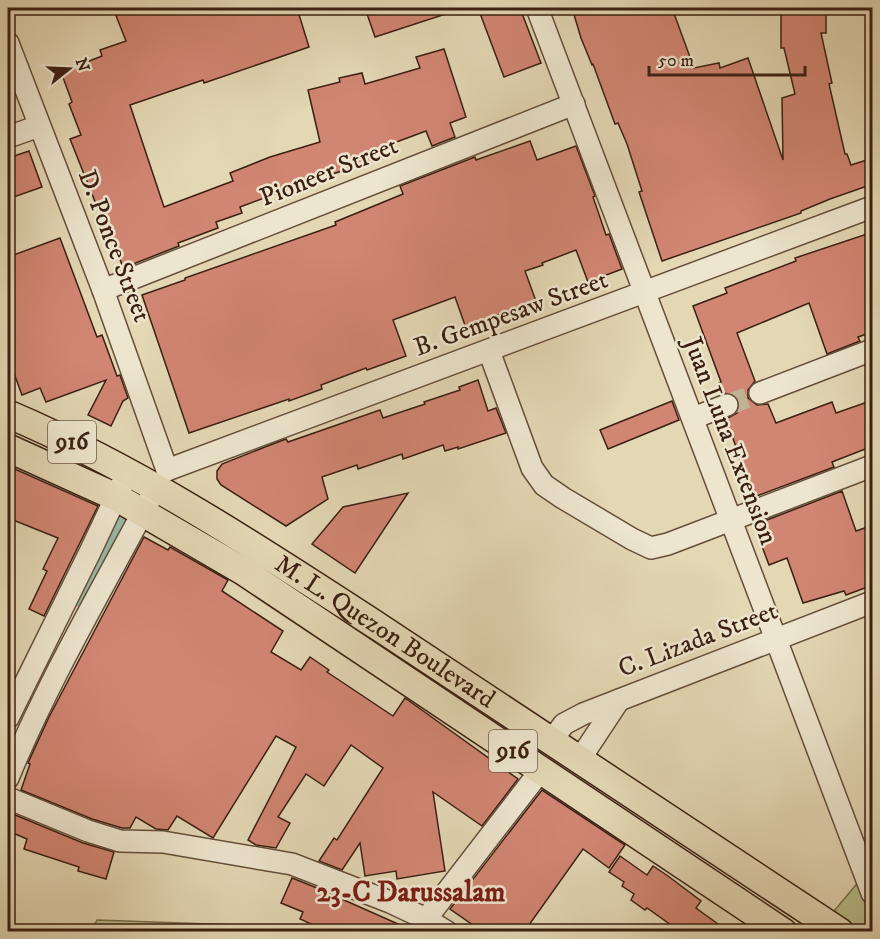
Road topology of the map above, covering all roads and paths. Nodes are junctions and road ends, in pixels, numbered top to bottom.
1 (537, 8) edge
2 (8, 43) edge
3 (574, 104) junction
4 (39, 126) junction
5 (8, 137) edge
6 (873, 207) edge
7 (103, 290) junction
8 (645, 293) junction
9 (873, 350) edge
10 (489, 351) junction
11 (760, 393) tunnel mouth
12 (728, 405) tunnel mouth
13 (8, 414) edge
14 (693, 418) junction
15 (8, 448) edge
16 (873, 466) edge
17 (128, 471) junction
18 (162, 478) junction
19 (116, 497) junction
20 (143, 513) junction
21 (731, 520) junction
22 (873, 602) edge
23 (776, 639) junction
24 (16, 681) edge
25 (619, 700) junction
26 (8, 718) edge
27 (552, 740) junction
28 (580, 759) junction
29 (541, 770) junction
30 (8, 778) edge
31 (8, 798) edge
32 (873, 893) edge
33 (426, 919) junction
34 (447, 932) edge
35 (783, 932) edge
36 (840, 932) edge

1 - 3 street, Juan Luna Extension
2 - 4 street, D. Ponce Street
3 - 7 street, Pioneer Street
3 - 8 street, Juan Luna Extension
4 - 5 street
4 - 7 street, D. Ponce Street
6 - 8 street, B. Gempesaw Street
7 - 18 street, D. Ponce Street
8 - 10 street, B. Gempesaw Street
8 - 14 street, Juan Luna Extension
9 - 11 street
10 - 18 street, B. Gempesaw Street
10 - 21 street
12 - 14 street
13 - 17 main road, M. L. Quezon Boulevard / 916
14 - 21 street, Juan Luna Extension
15 - 19 main road, M. L. Quezon Boulevard / 916
16 - 21 street
17 - 18 main road, M. L. Quezon Boulevard / 916
17 - 19 street
18 - 20 street
18 - 27 main road, M. L. Quezon Boulevard / 916
19 - 20 main road, M. L. Quezon Boulevard / 916
19 - 24 street
20 - 29 main road, M. L. Quezon Boulevard / 916
20 - 30 street
21 - 23 street, Juan Luna Extension
22 - 23 street, C. Lizada Street
23 - 25 street, C. Lizada Street
23 - 32 street, Juan Luna Extension
24 - 26 street
25 - 27 street, C. Lizada Street
25 - 28 street
27 - 28 main road, M. L. Quezon Boulevard / 916
28 - 36 main road, M. L. Quezon Boulevard / 916
29 - 33 street
29 - 35 main road, M. L. Quezon Boulevard / 916
31 - 33 street
33 - 34 street

